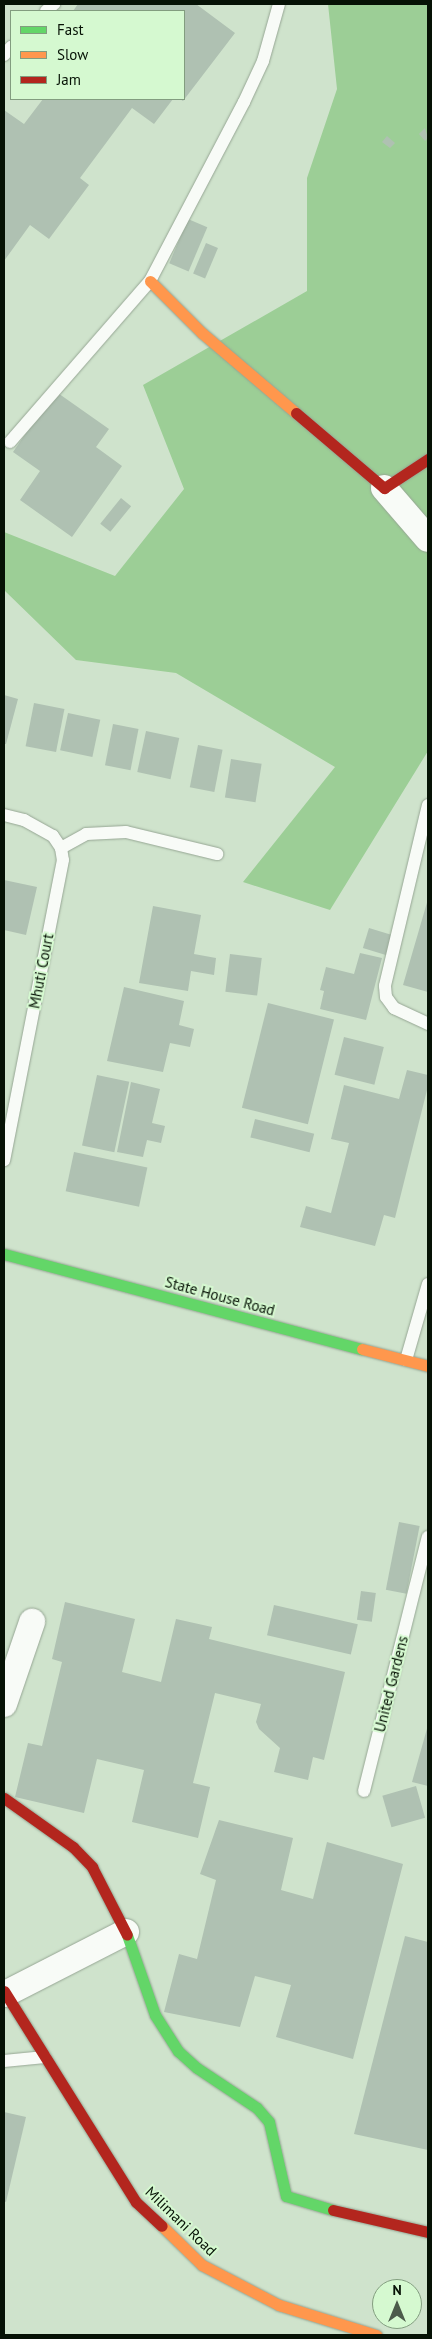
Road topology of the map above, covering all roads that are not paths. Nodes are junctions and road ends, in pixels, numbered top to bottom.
1 (278, 4) edge
2 (150, 281) junction
3 (10, 442) dead end
4 (428, 459) edge
5 (384, 488) junction
6 (428, 539) edge
7 (428, 805) edge
8 (4, 815) edge
9 (60, 848) junction
10 (217, 854) dead end
11 (428, 1024) edge
12 (4, 1160) edge
13 (4, 1254) edge
14 (428, 1284) edge
15 (406, 1360) junction
16 (428, 1366) edge
17 (428, 1537) edge
18 (423, 1579) edge
19 (32, 1622) dead end
20 (4, 1704) edge
21 (364, 1791) dead end
22 (4, 1798) edge
23 (126, 1932) junction
24 (5, 1992) edge
25 (45, 2057) junction
26 (4, 2060) edge
27 (428, 2232) edge
28 (376, 2335) edge

1 - 2 lane
2 - 3 lane
2 - 5 street
4 - 5 street
5 - 6 street
7 - 11 lane
8 - 9 lane
9 - 10 lane
9 - 12 lane, Mhuti Court
13 - 15 street, State House Road
14 - 15 lane
15 - 16 street, State House Road
17 - 18 lane, United Gardens
18 - 21 lane, United Gardens
19 - 20 street
22 - 23 street
23 - 24 street
23 - 27 street
24 - 25 street, Milimani Road
25 - 26 lane
25 - 28 street, Milimani Road

